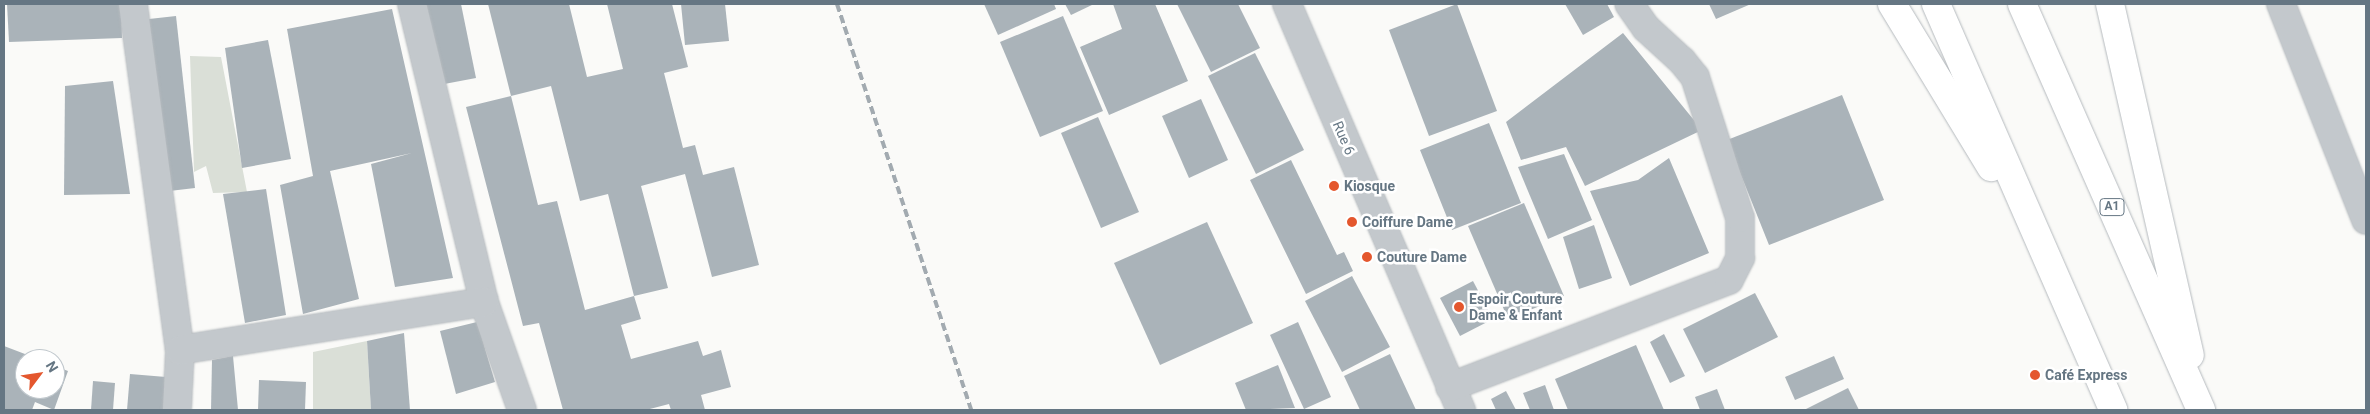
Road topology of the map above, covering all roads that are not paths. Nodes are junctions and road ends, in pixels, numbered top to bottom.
1 (133, 4) edge
2 (412, 4) edge
3 (1287, 4) edge
4 (1629, 4) edge
5 (1892, 4) edge
6 (1936, 4) edge
7 (2022, 4) edge
8 (2110, 4) edge
9 (2281, 4) edge
10 (2366, 220) edge
11 (2044, 256) junction
12 (484, 302) junction
13 (180, 350) junction
14 (1456, 399) edge
15 (178, 410) edge
16 (522, 410) edge
17 (2113, 410) edge
18 (2202, 410) edge

1 - 13 street
2 - 12 street
3 - 14 street, Rue 6
4 - 14 street
5 - 11 main road
6 - 11 main road
7 - 18 main road, A1
8 - 18 main road
9 - 10 street
11 - 17 main road
12 - 13 street
12 - 16 street
13 - 15 street

